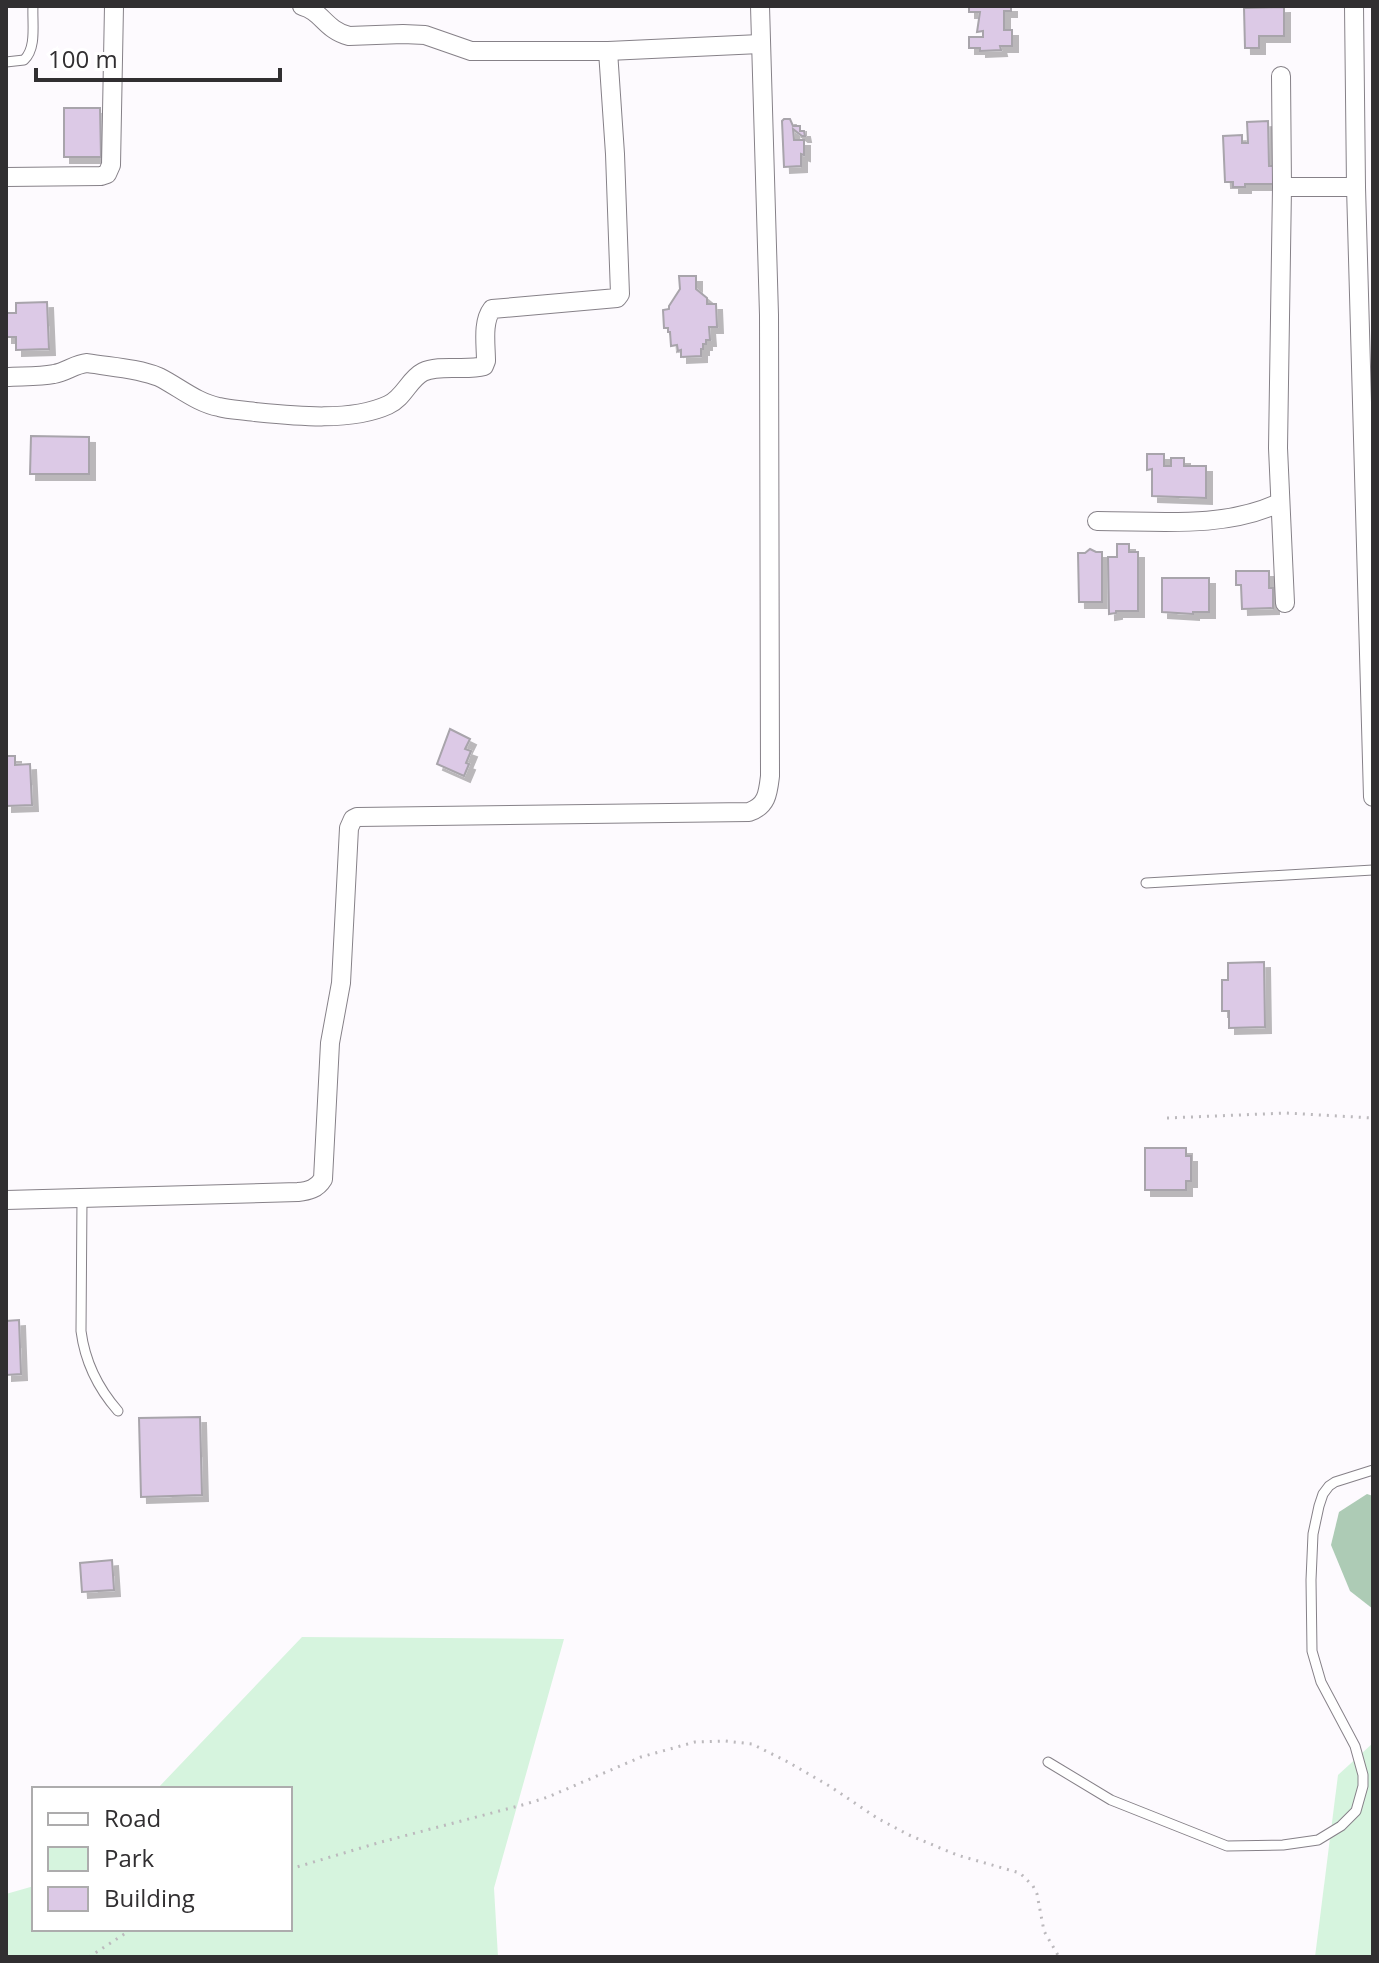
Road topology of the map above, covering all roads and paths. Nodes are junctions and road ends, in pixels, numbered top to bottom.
1 (33, 6) edge
2 (114, 6) edge
3 (302, 6) edge
4 (760, 6) edge
5 (1354, 6) edge
6 (760, 44) junction
7 (608, 51) junction
8 (6, 62) edge
9 (1281, 76) dead end
10 (6, 177) edge
11 (1282, 187) junction
12 (1356, 187) junction
13 (6, 377) edge
14 (1279, 503) junction
15 (1097, 521) dead end
16 (1285, 603) dead end
17 (1373, 797) edge
18 (1373, 870) edge
19 (1146, 883) dead end
20 (1167, 1118) dead end
21 (1373, 1118) edge
22 (82, 1199) junction
23 (6, 1200) edge
24 (118, 1411) dead end
25 (1373, 1470) edge
26 (1048, 1762) dead end
27 (292, 1868) edge
28 (129, 1931) edge
29 (89, 1957) edge
30 (1059, 1957) edge

1 - 8 lane
2 - 10 street
3 - 7 street
4 - 6 street
5 - 12 street
6 - 7 street
6 - 22 street
7 - 13 street
9 - 11 street
11 - 12 street
11 - 14 street
12 - 17 street
14 - 15 street
14 - 16 street
18 - 19 lane
20 - 21 path
22 - 23 street
22 - 24 lane
25 - 26 lane
27 - 30 path
28 - 29 path

